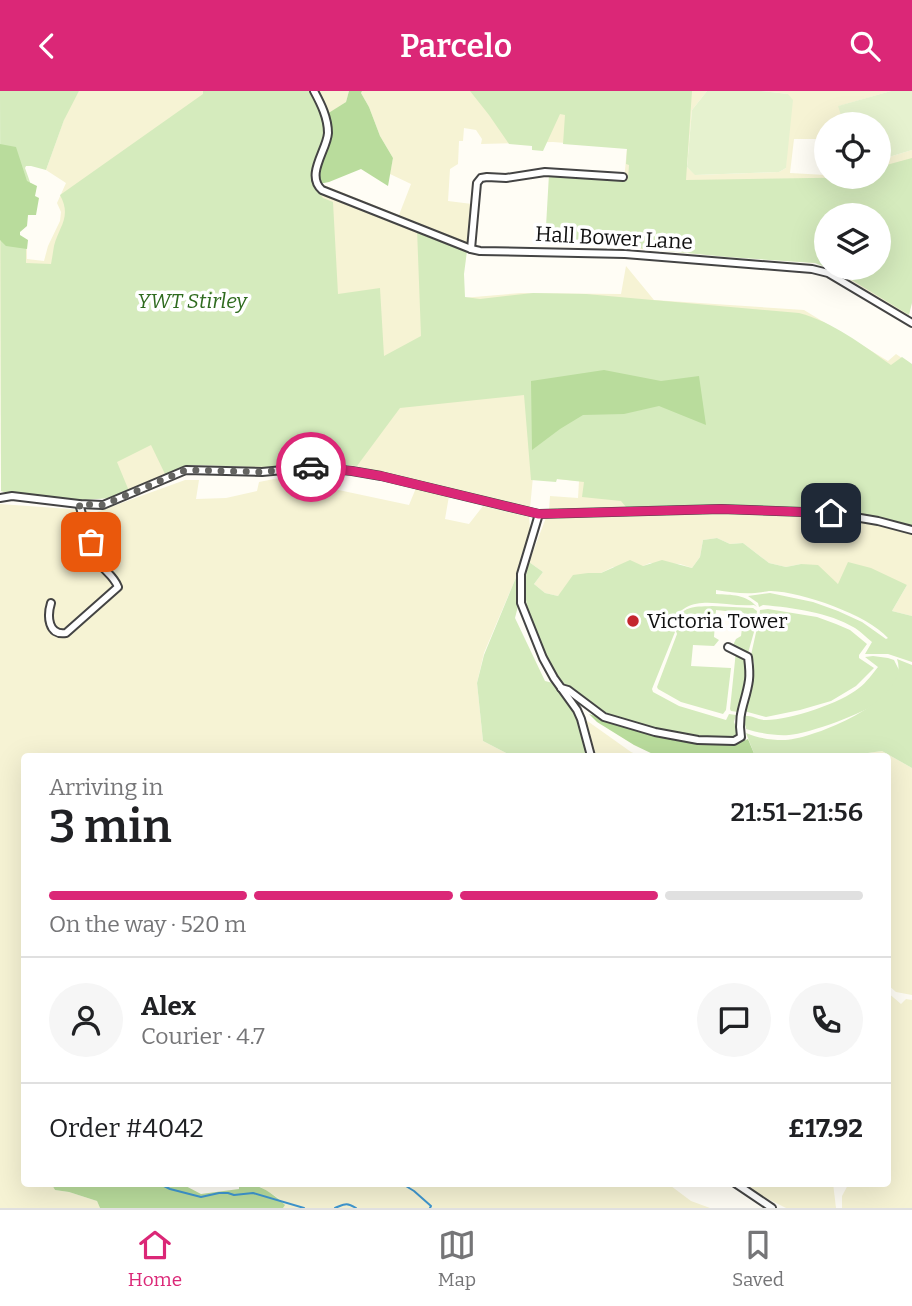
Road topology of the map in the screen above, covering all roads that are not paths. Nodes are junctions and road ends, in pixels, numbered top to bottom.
1 (314, 91) edge
2 (623, 177) dead end
3 (471, 249) junction
4 (912, 323) edge
5 (0, 498) edge
6 (79, 504) junction
7 (539, 514) junction
8 (912, 530) edge
9 (51, 604) dead end
10 (728, 647) dead end
11 (561, 688) junction
12 (590, 753) edge
13 (741, 1187) edge
14 (772, 1208) edge

1 - 3 street, Hall Bower Lane
2 - 3 street
3 - 4 street, Hall Bower Lane
5 - 6 street
6 - 7 street
6 - 9 street
7 - 8 street
7 - 11 street
10 - 11 street
11 - 12 street
13 - 14 street

